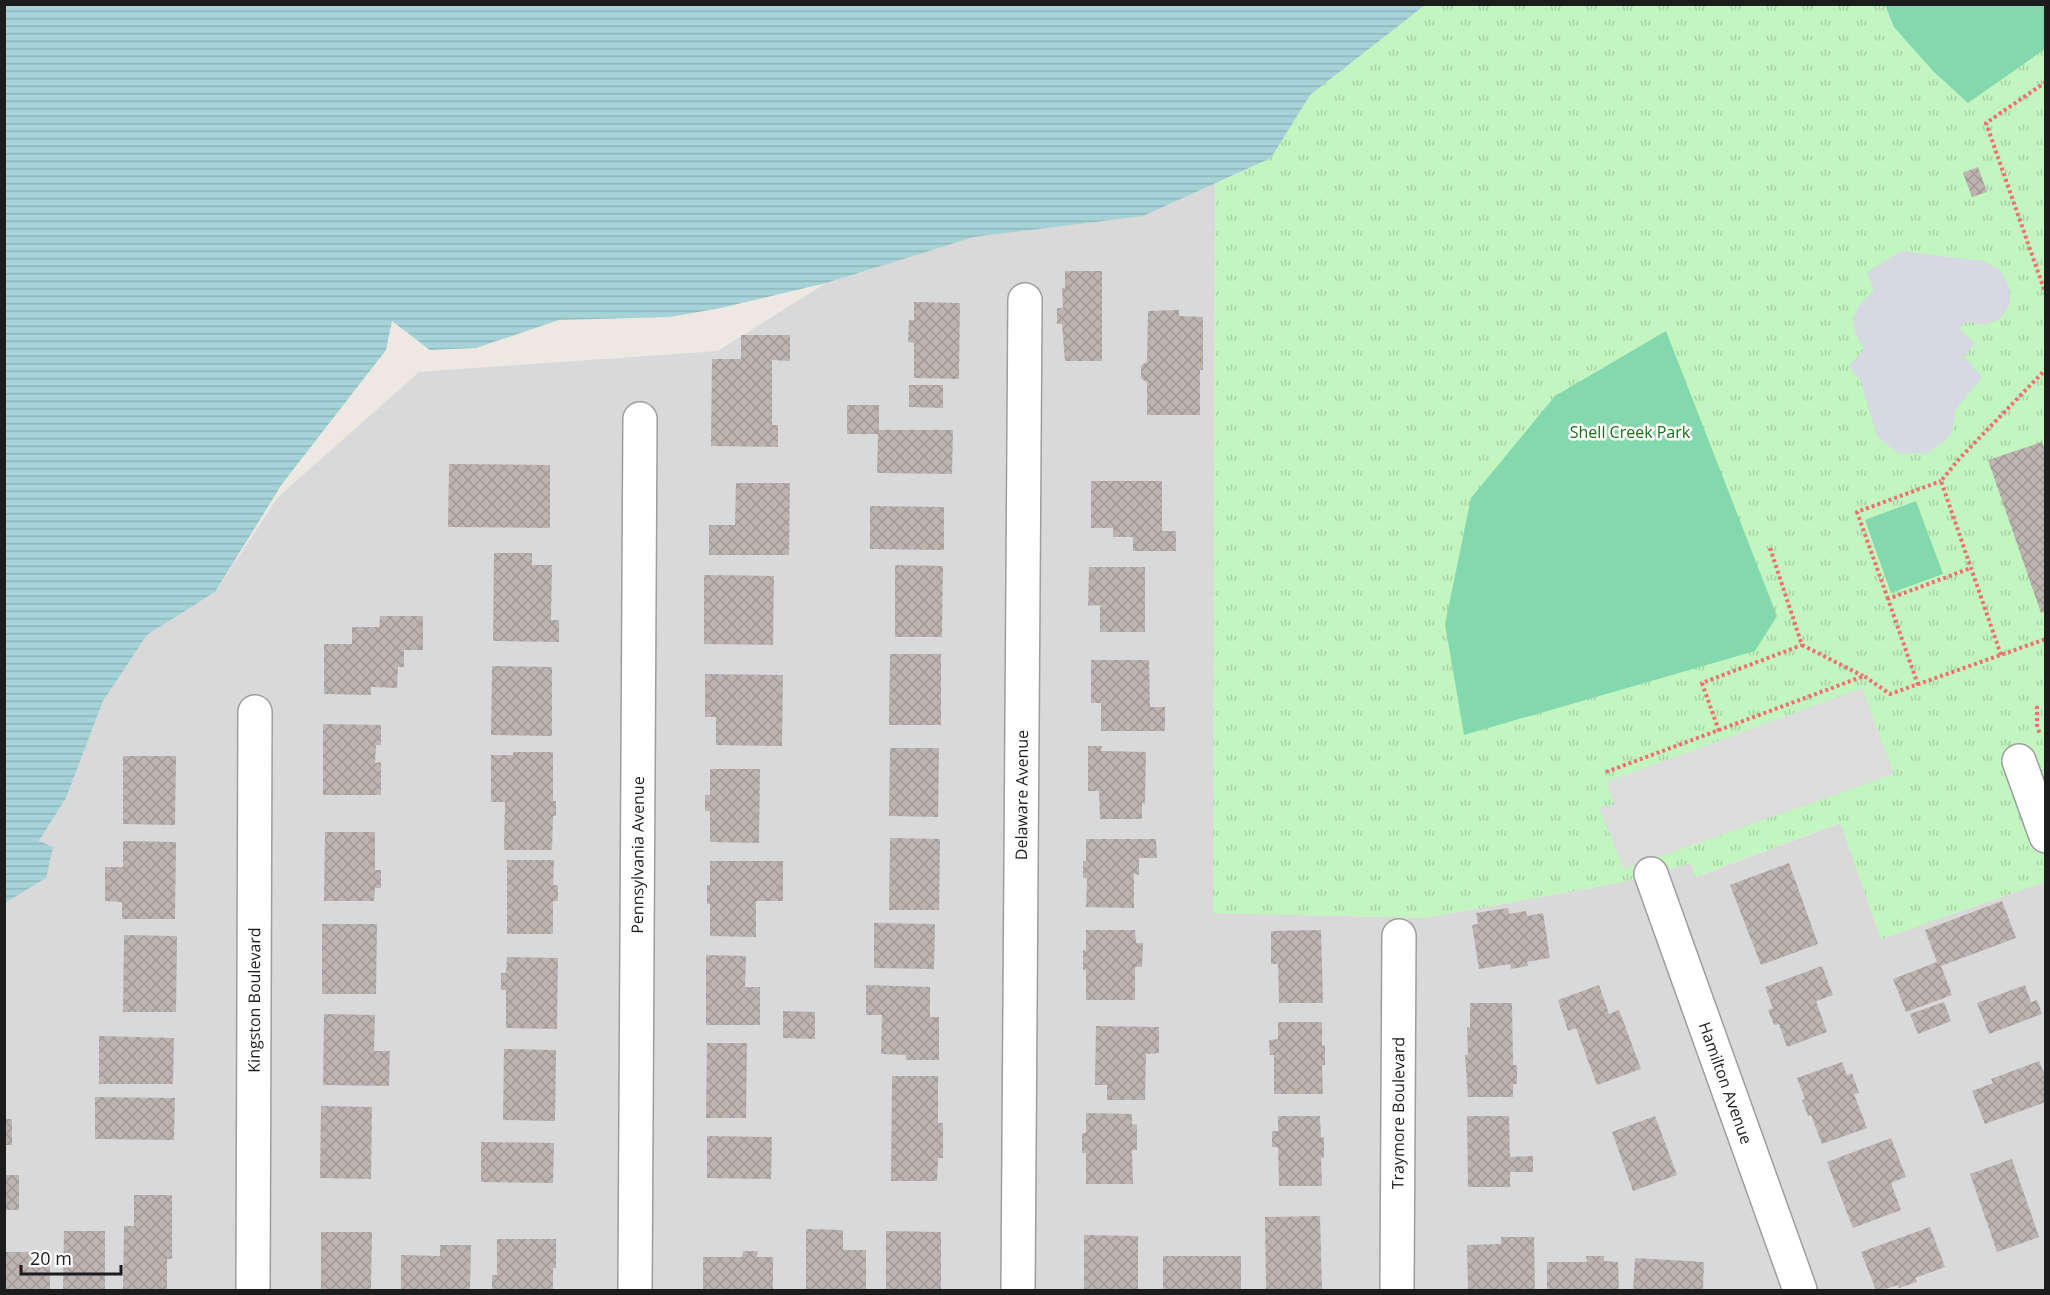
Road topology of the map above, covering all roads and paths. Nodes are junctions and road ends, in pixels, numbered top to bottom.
1 (2046, 82) edge
2 (2046, 295) edge
3 (1025, 300) dead end
4 (2046, 369) edge
5 (640, 419) dead end
6 (1941, 482) junction
7 (1770, 548) dead end
8 (1971, 568) junction
9 (1888, 599) junction
10 (2046, 639) edge
11 (1802, 645) junction
12 (2001, 655) junction
13 (1864, 676) junction
14 (1918, 685) junction
15 (2037, 706) dead end
16 (255, 712) dead end
17 (1719, 730) junction
18 (2031, 752) joint
19 (1606, 772) dead end
20 (2046, 836) edge
21 (1651, 874) dead end
22 (1399, 936) dead end
23 (253, 1290) edge
24 (635, 1290) edge
25 (1018, 1290) edge
26 (1397, 1290) edge
27 (1800, 1290) edge

1 - 2 path
3 - 25 street, Delaware Avenue
4 - 6 path
5 - 24 street, Pennsylvania Avenue
6 - 8 path
6 - 9 path
7 - 11 path
8 - 9 path
8 - 12 path
9 - 14 path
10 - 12 path
11 - 13 path
11 - 17 path
12 - 14 path
13 - 14 path
13 - 17 path
15 - 18 path
16 - 23 street, Kingston Boulevard
17 - 19 path
18 - 20 street
21 - 27 street, Hamilton Avenue
22 - 26 street, Traymore Boulevard

